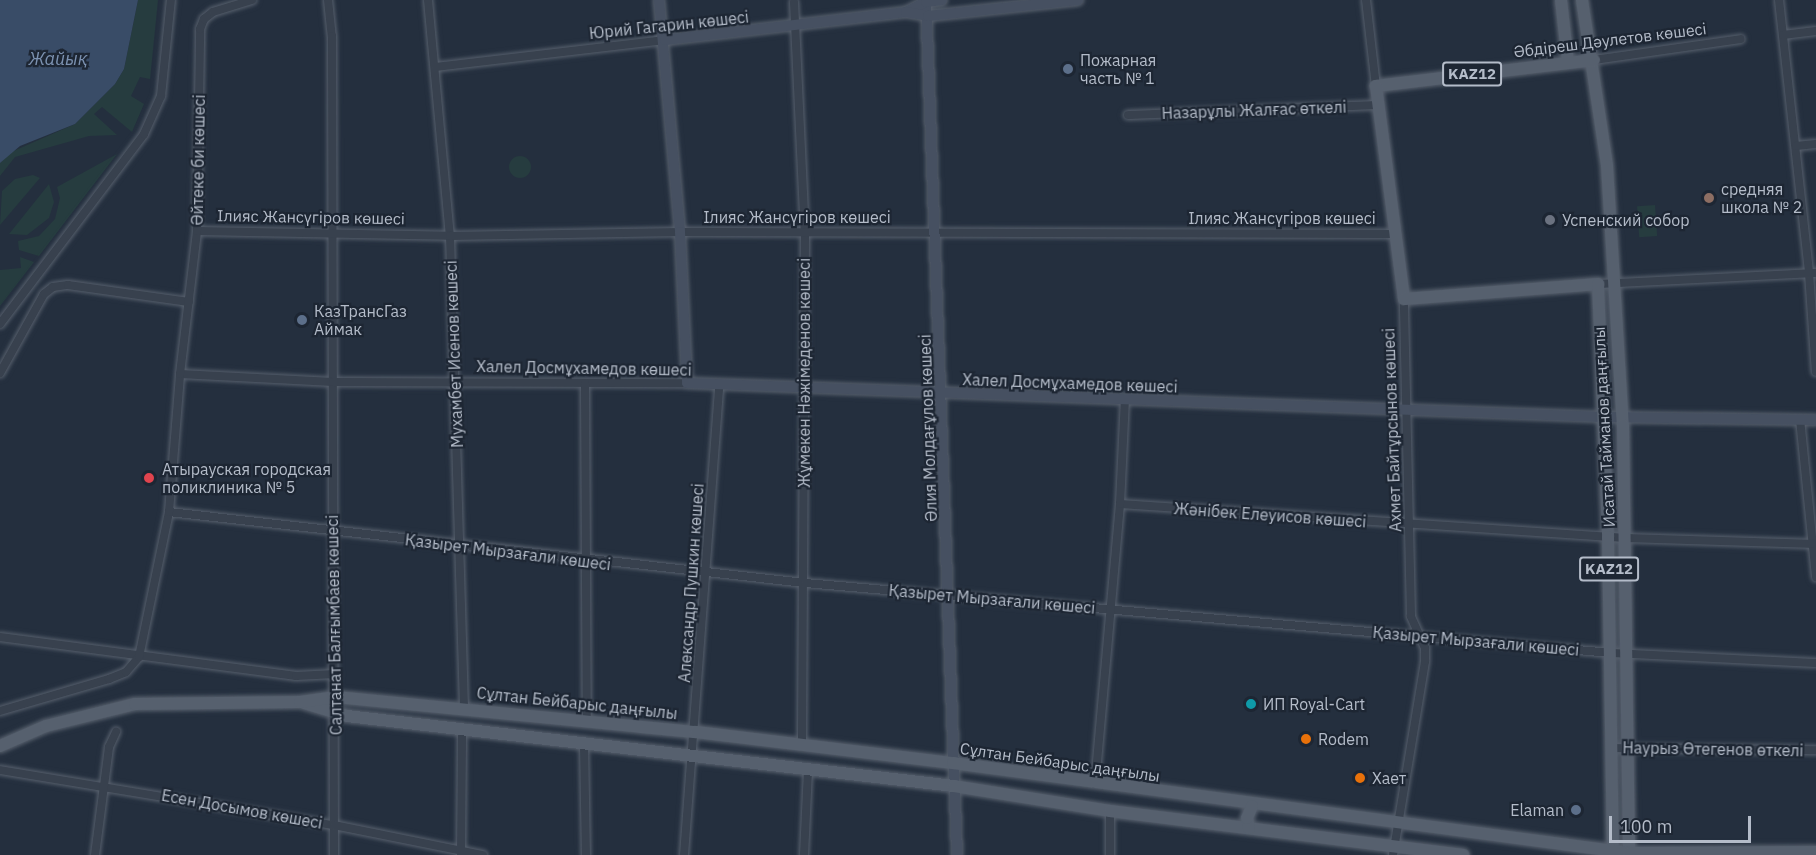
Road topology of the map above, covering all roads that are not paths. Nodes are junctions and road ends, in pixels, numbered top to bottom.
1 (171, 0) edge
2 (252, 0) edge
3 (328, 0) edge
4 (428, 0) edge
5 (659, 0) edge
6 (942, 0) edge
7 (1078, 0) edge
8 (1366, 0) edge
9 (1561, 0) edge
10 (1582, 0) edge
11 (1779, 0) edge
12 (926, 1) edge
13 (794, 2) dead end
14 (906, 12) junction
15 (928, 16) junction
16 (794, 27) junction
17 (1816, 31) edge
18 (1783, 35) junction
19 (1741, 39) dead end
20 (665, 40) junction
21 (1594, 60) junction
22 (1568, 62) junction
23 (435, 67) junction
24 (1376, 86) junction
25 (1379, 105) junction
26 (1128, 115) dead end
27 (1816, 144) edge
28 (1796, 146) junction
29 (197, 231) junction
30 (680, 232) junction
31 (805, 232) junction
32 (937, 234) junction
33 (1396, 234) junction
34 (333, 235) junction
35 (450, 236) junction
36 (1813, 273) edge
37 (1614, 283) junction
38 (1598, 284) junction
39 (1404, 299) junction
40 (189, 302) junction
41 (0, 324) edge
42 (1816, 372) edge
43 (0, 373) edge
44 (180, 374) junction
45 (455, 381) junction
46 (333, 382) junction
47 (585, 383) junction
48 (687, 383) junction
49 (719, 385) junction
50 (804, 387) junction
51 (943, 394) junction
52 (1125, 399) junction
53 (1408, 410) junction
54 (1603, 417) junction
55 (1622, 417) junction
56 (1800, 419) junction
57 (1816, 420) edge
58 (1120, 504) junction
59 (169, 512) junction
60 (1412, 525) junction
61 (332, 531) junction
62 (1608, 537) junction
63 (1626, 538) junction
64 (1815, 544) edge
65 (459, 546) junction
66 (585, 561) junction
67 (707, 573) junction
68 (1816, 577) edge
69 (804, 583) junction
70 (948, 595) junction
71 (1109, 610) junction
72 (1420, 636) junction
73 (0, 637) edge
74 (1611, 653) junction
75 (1628, 653) junction
76 (139, 657) junction
77 (1816, 663) edge
78 (335, 674) junction
79 (336, 697) junction
80 (300, 702) junction
81 (464, 708) junction
82 (0, 711) edge
83 (336, 714) junction
84 (586, 720) junction
85 (462, 730) junction
86 (116, 732) dead end
87 (696, 732) junction
88 (584, 744) junction
89 (0, 746) edge
90 (802, 746) junction
91 (1610, 748) junction
92 (1629, 748) junction
93 (1816, 750) edge
94 (692, 758) junction
95 (953, 763) junction
96 (808, 769) junction
97 (0, 770) edge
98 (1095, 784) junction
99 (102, 785) junction
100 (954, 786) junction
101 (1252, 806) junction
102 (1110, 811) junction
103 (334, 825) junction
104 (1398, 826) junction
105 (1250, 828) junction
106 (1394, 851) edge
107 (1816, 852) edge
108 (461, 853) edge
109 (1612, 853) edge
110 (1629, 854) edge
111 (95, 855) edge
112 (334, 855) edge
113 (483, 855) edge
114 (586, 855) edge
115 (684, 855) edge
116 (804, 855) edge
117 (957, 855) edge
118 (1110, 855) edge
119 (1463, 855) edge

1 - 41 street
2 - 29 street, Әйтеке би көшесі
3 - 34 street, Салтанат Балғымбаев көшесі
4 - 23 street, Мухамбет Исенов көшесі
5 - 20 street
6 - 12 street, Юрий Гагарин көшесі
7 - 15 street, Юрий Гагарин көшесі
8 - 24 street, Ахмет Байтұрсынов көшесі
9 - 22 main road
10 - 21 main road, Исатай Тайманов даңғылы / KAZ12
11 - 18 street
12 - 14 street, Юрий Гагарин көшесі
12 - 15 street, Әлия Молдағұлов көшесі
13 - 16 street, Жұмекен Нәжімеденов көшесі
14 - 15 street, Юрий Гагарин көшесі
14 - 16 street, Юрий Гагарин көшесі
15 - 32 street, Әлия Молдағұлов көшесі
16 - 20 street, Юрий Гагарин көшесі
16 - 31 street, Жұмекен Нәжімеденов көшесі
17 - 18 street
18 - 28 street
19 - 21 street, Әбдіреш Дәулетов көшесі
20 - 23 street, Юрий Гагарин көшесі
20 - 30 street
21 - 22 main road, Әбдіреш Дәулетов көшесі / KAZ12
21 - 37 main road, Исатай Тайманов даңғылы / KAZ12
22 - 24 main road, Әбдіреш Дәулетов көшесі / KAZ12
23 - 35 street, Мухамбет Исенов көшесі
24 - 25 main road, Ахмет Байтұрсынов көшесі
25 - 26 street, Назарұлы Жалғас өткелі
25 - 33 main road, Ахмет Байтұрсынов көшесі
27 - 28 street
28 - 36 street
29 - 34 street, Ілияс Жансүгіров көшесі
29 - 40 street, Әйтеке би көшесі
30 - 31 street, Ілияс Жансүгіров көшесі
30 - 35 street, Ілияс Жансүгіров көшесі
30 - 48 street
31 - 32 street, Ілияс Жансүгіров көшесі
31 - 50 street, Жұмекен Нәжімеденов көшесі
32 - 33 street, Ілияс Жансүгіров көшесі
32 - 51 street, Әлия Молдағұлов көшесі
33 - 39 main road, Ахмет Байтұрсынов көшесі
34 - 35 street, Ілияс Жансүгіров көшесі
34 - 46 street, Салтанат Балғымбаев көшесі
35 - 45 street, Мухамбет Исенов көшесі
36 - 37 street
36 - 42 street
37 - 38 street
37 - 55 main road, Исатай Тайманов даңғылы / KAZ12
38 - 39 main road
38 - 54 main road, Исатай Тайманов даңғылы / KAZ12
39 - 53 street, Ахмет Байтұрсынов көшесі
40 - 43 street
40 - 44 street, Әйтеке би көшесі
44 - 46 street, Халел Досмұхамедов көшесі
44 - 59 street, Әйтеке би көшесі
45 - 46 street, Халел Досмұхамедов көшесі
45 - 47 street, Халел Досмұхамедов көшесі
45 - 65 street, Мухамбет Исенов көшесі
46 - 61 street, Салтанат Балғымбаев көшесі
47 - 48 street, Халел Досмұхамедов көшесі
47 - 66 street
48 - 49 street, Халел Досмұхамедов көшесі
49 - 50 street, Халел Досмұхамедов көшесі
49 - 67 street, Александр Пушкин көшесі
50 - 51 street, Халел Досмұхамедов көшесі
50 - 69 street, Жұмекен Нәжімеденов көшесі
51 - 52 street, Халел Досмұхамедов көшесі
51 - 70 street, Әлия Молдағұлов көшесі
52 - 53 street, Халел Досмұхамедов көшесі
52 - 58 street
53 - 54 street, Халел Досмұхамедов көшесі
53 - 60 street, Ахмет Байтұрсынов көшесі
54 - 55 street, Халел Досмұхамедов көшесі
54 - 62 main road, Исатай Тайманов даңғылы / KAZ12
55 - 56 street, Халел Досмұхамедов көшесі
55 - 63 main road, Исатай Тайманов даңғылы / KAZ12
56 - 57 street, Халел Досмұхамедов көшесі
56 - 64 street
58 - 60 street, Жәнібек Елеуисов көшесі
58 - 71 street
59 - 61 street, Қазырет Мырзағали көшесі
59 - 76 street, Әйтеке би көшесі
60 - 62 street, Жәнібек Елеуисов көшесі
60 - 72 street, Ахмет Байтұрсынов көшесі
61 - 65 street, Қазырет Мырзағали көшесі
61 - 78 street, Салтанат Балғымбаев көшесі
62 - 63 street, Жәнібек Елеуисов көшесі
62 - 74 main road, Исатай Тайманов даңғылы / KAZ12
63 - 64 street, Жәнібек Елеуисов көшесі
63 - 75 main road, Исатай Тайманов даңғылы / KAZ12
64 - 68 street
65 - 66 street, Қазырет Мырзағали көшесі
65 - 81 street, Мухамбет Исенов көшесі
66 - 67 street, Қазырет Мырзағали көшесі
66 - 84 street
67 - 69 street, Қазырет Мырзағали көшесі
67 - 87 street, Александр Пушкин көшесі
69 - 70 street, Қазырет Мырзағали көшесі
69 - 90 street, Жұмекен Нәжімеденов көшесі
70 - 71 street, Қазырет Мырзағали көшесі
70 - 95 street, Әлия Молдағұлов көшесі
71 - 72 street, Қазырет Мырзағали көшесі
71 - 98 street
72 - 74 street, Қазырет Мырзағали көшесі
72 - 104 street, Ахмет Байтұрсынов көшесі
73 - 76 street
74 - 75 street, Қазырет Мырзағали көшесі
74 - 91 main road, Исатай Тайманов даңғылы / KAZ12
75 - 77 street, Қазырет Мырзағали көшесі
75 - 92 main road, Исатай Тайманов даңғылы / KAZ12
76 - 78 street
76 - 82 street
78 - 79 street, Салтанат Балғымбаев көшесі
79 - 80 main road, Сұлтан Бейбарыс даңғылы
79 - 81 main road, Сұлтан Бейбарыс даңғылы
79 - 83 street, Салтанат Балғымбаев көшесі
80 - 83 main road, Сұлтан Бейбарыс даңғылы
80 - 89 main road, Сұлтан Бейбарыс даңғылы
81 - 84 main road, Сұлтан Бейбарыс даңғылы
83 - 85 main road, Сұлтан Бейбарыс даңғылы
83 - 103 street, Салтанат Балғымбаев көшесі
84 - 87 main road, Сұлтан Бейбарыс даңғылы
85 - 88 main road, Сұлтан Бейбарыс даңғылы
85 - 108 street
86 - 99 street
87 - 90 main road, Сұлтан Бейбарыс даңғылы
87 - 94 street, Александр Пушкин көшесі
88 - 94 main road, Сұлтан Бейбарыс даңғылы
88 - 114 street
90 - 95 main road, Сұлтан Бейбарыс даңғылы
91 - 92 street, Наурыз Өтегенов өткелі
91 - 109 main road, Исатай Тайманов даңғылы / KAZ12
92 - 93 street, Наурыз Өтегенов өткелі
92 - 110 main road, Исатай Тайманов даңғылы / KAZ12
94 - 96 main road, Сұлтан Бейбарыс даңғылы
94 - 115 street, Александр Пушкин көшесі
95 - 98 main road, Сұлтан Бейбарыс даңғылы
95 - 100 street, Әлия Молдағұлов көшесі
96 - 100 main road, Сұлтан Бейбарыс даңғылы
96 - 116 street
97 - 99 street, Есен Досымов көшесі
98 - 101 main road, Сұлтан Бейбарыс даңғылы
99 - 103 street, Есен Досымов көшесі
99 - 111 street
100 - 102 main road, Сұлтан Бейбарыс даңғылы
100 - 117 street, Әлия Молдағұлов көшесі
101 - 104 main road, Сұлтан Бейбарыс даңғылы
101 - 105 main road
102 - 105 main road, Сұлтан Бейбарыс даңғылы
102 - 118 street
103 - 108 street, Есен Досымов көшесі
103 - 112 street, Салтанат Балғымбаев көшесі
104 - 106 street, Ахмет Байтұрсынов көшесі
104 - 109 main road, Сұлтан Бейбарыс даңғылы
105 - 106 main road, Сұлтан Бейбарыс даңғылы
106 - 119 main road, Сұлтан Бейбарыс даңғылы
107 - 110 main road, Сұлтан Бейбарыс даңғылы
108 - 113 street, Есен Досымов көшесі
109 - 110 main road, Сұлтан Бейбарыс даңғылы

